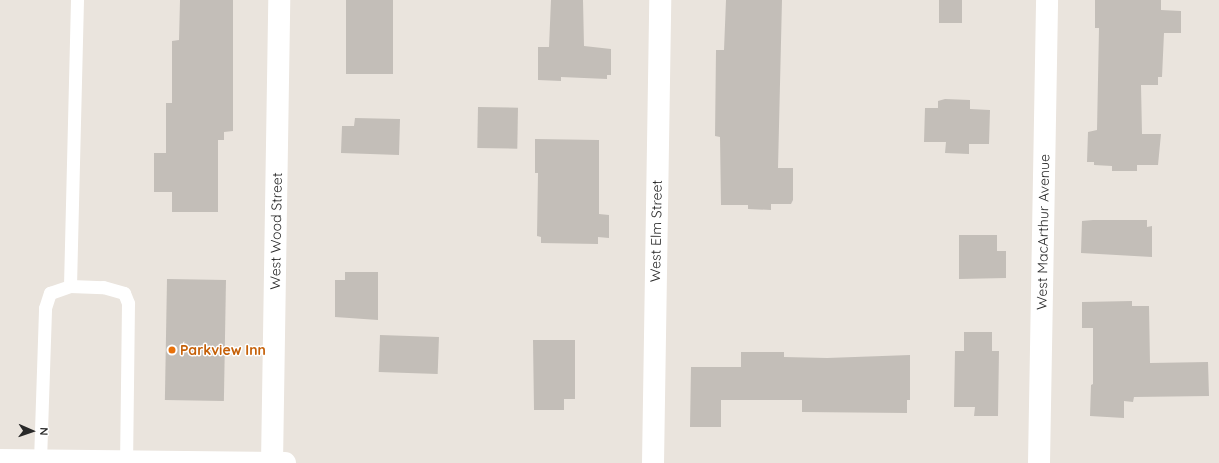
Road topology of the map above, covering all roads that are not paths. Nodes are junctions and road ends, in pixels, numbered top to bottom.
1 (77, 0) edge
2 (279, 0) edge
3 (660, 0) edge
4 (1047, 0) edge
5 (70, 286) junction
6 (0, 460) edge
7 (40, 461) junction
8 (126, 462) junction
9 (272, 463) edge
10 (285, 463) edge
11 (653, 463) edge
12 (1038, 463) edge

1 - 5 lane
2 - 9 street, West Wood Street
3 - 11 street, West Elm Street
4 - 12 street, West MacArthur Avenue
5 - 7 lane
5 - 8 lane
6 - 7 street
7 - 8 street
8 - 9 street
9 - 10 street

